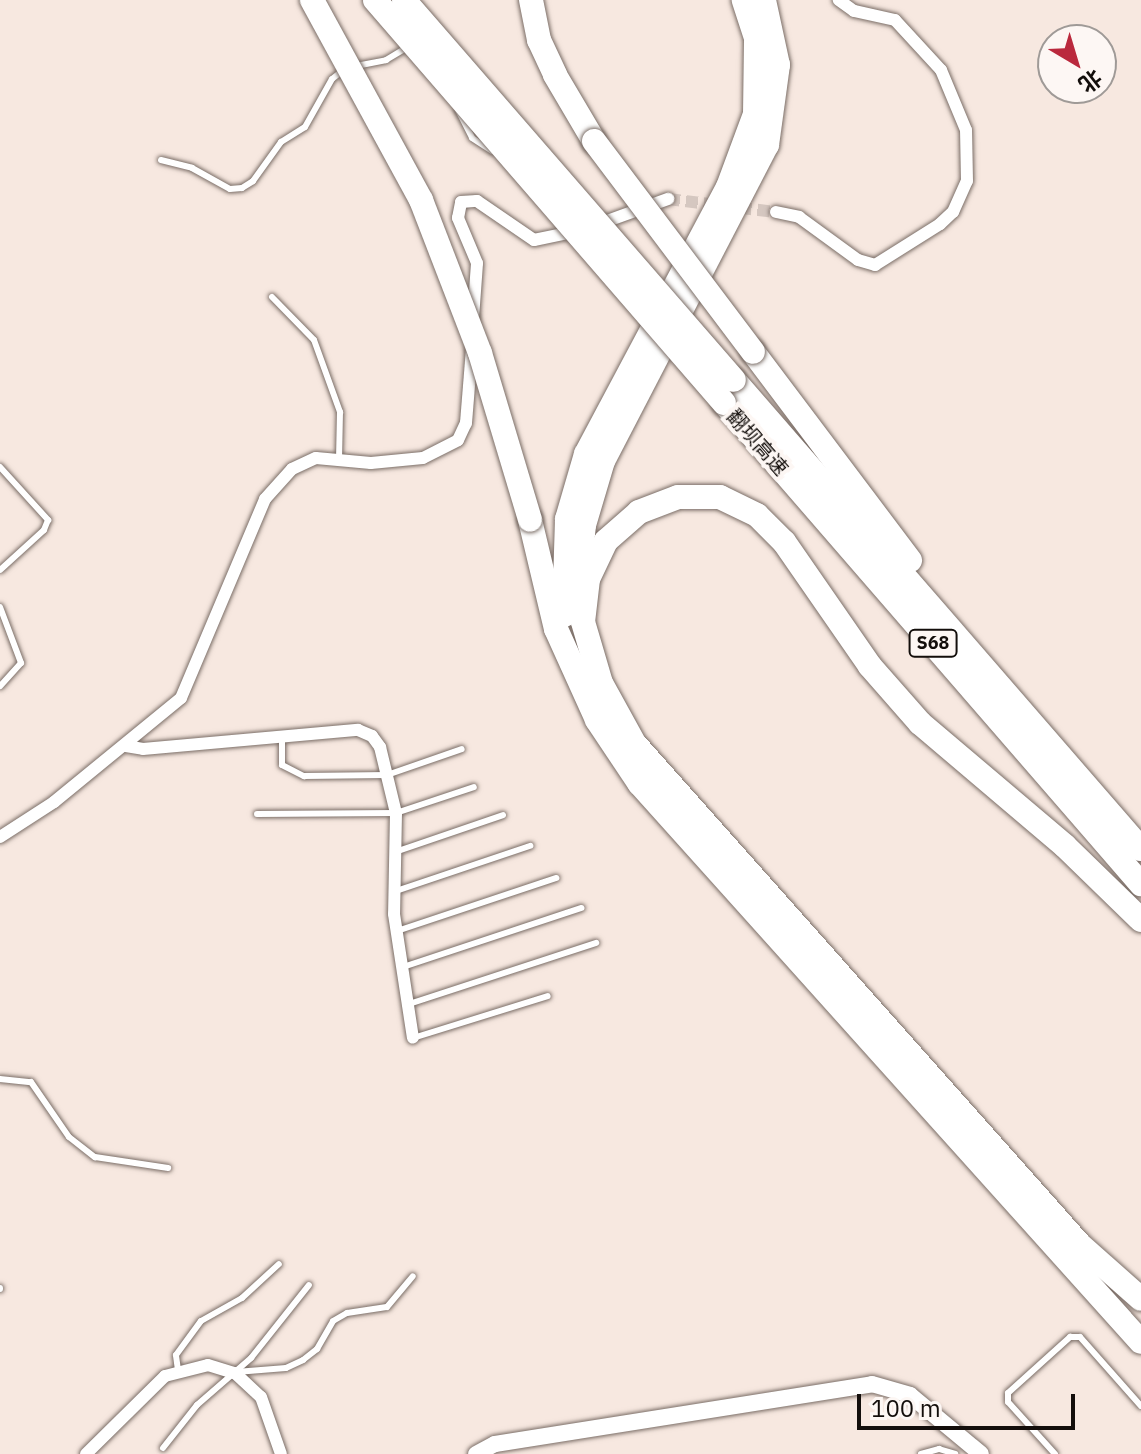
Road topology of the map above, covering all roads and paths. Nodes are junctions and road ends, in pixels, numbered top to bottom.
1 (312, 0) edge
2 (375, 0) edge
3 (404, 0) edge
4 (531, 0) edge
5 (744, 0) edge
6 (764, 0) edge
7 (839, 0) edge
8 (451, 35) dead end
9 (459, 47) dead end
10 (161, 160) dead end
11 (668, 199) tunnel mouth
12 (776, 212) tunnel mouth
13 (562, 238) junction
14 (272, 297) dead end
15 (339, 458) junction
16 (0, 467) edge
17 (0, 570) edge
18 (0, 607) edge
19 (583, 622) junction
20 (0, 686) edge
21 (582, 687) junction
22 (1034, 725) junction
23 (282, 737) junction
24 (126, 746) junction
25 (462, 749) dead end
26 (387, 775) junction
27 (474, 787) dead end
28 (396, 813) junction
29 (257, 814) dead end
30 (503, 815) dead end
31 (0, 837) edge
32 (530, 846) dead end
33 (1141, 849) edge
34 (398, 851) junction
35 (556, 878) dead end
36 (1141, 884) edge
37 (393, 892) junction
38 (581, 908) dead end
39 (1141, 920) edge
40 (397, 931) junction
41 (596, 943) dead end
42 (402, 967) junction
43 (548, 996) dead end
44 (405, 1005) junction
45 (413, 1038) joint
46 (0, 1079) edge
47 (168, 1168) dead end
48 (279, 1264) dead end
49 (413, 1276) dead end
50 (309, 1285) dead end
51 (1141, 1299) edge
52 (1141, 1342) edge
53 (178, 1370) junction
54 (235, 1373) junction
55 (1141, 1406) edge
56 (163, 1448) dead end
57 (86, 1454) edge
58 (281, 1454) edge
59 (476, 1454) edge
60 (921, 1454) edge
61 (955, 1454) edge
62 (981, 1454) edge
63 (1055, 1454) edge

1 - 21 highway, bridge
2 - 36 highway, 翻坝高速 / S68, bridge
3 - 22 highway, 翻坝高速 / S68, bridge
4 - 22 highway, bridge
5 - 21 highway
6 - 19 highway
7 - 12 street
8 - 10 lane
9 - 13 lane
11 - 13 street
13 - 15 street
14 - 15 lane
15 - 24 street
16 - 17 lane
18 - 20 lane
19 - 39 highway
19 - 51 highway
21 - 52 highway
22 - 33 highway, 翻坝高速 / S68
23 - 24 street
23 - 26 street
23 - 26 lane
24 - 31 street
25 - 26 lane
26 - 28 street
27 - 28 lane
28 - 29 lane
28 - 34 street
30 - 34 lane
32 - 37 lane
34 - 37 street
35 - 40 lane
37 - 40 street
38 - 42 lane
40 - 42 street
41 - 44 lane
42 - 44 street
43 - 45 lane
44 - 45 street
46 - 47 lane
48 - 53 lane
49 - 54 lane
50 - 54 lane
53 - 54 street
53 - 57 street
54 - 56 lane
54 - 58 street
55 - 63 lane
59 - 62 street
60 - 61 lane

